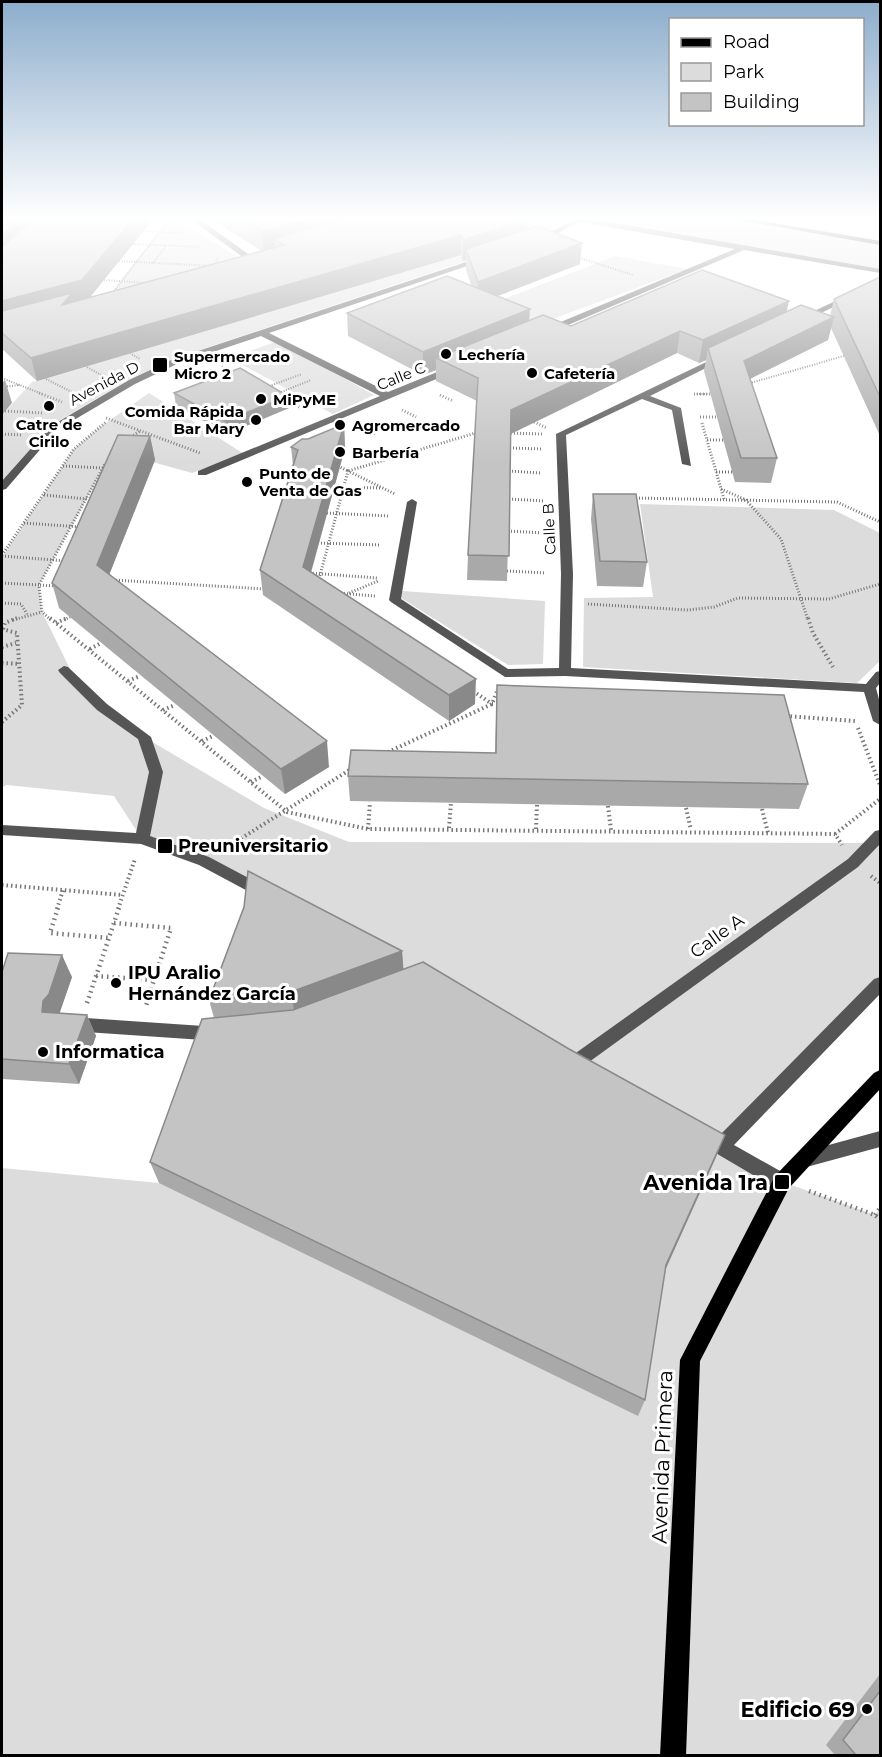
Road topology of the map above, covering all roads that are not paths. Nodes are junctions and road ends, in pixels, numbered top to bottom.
1 (360, 300) edge
2 (620, 300) edge
3 (843, 300) edge
4 (793, 324) edge
5 (261, 333) junction
6 (537, 335) edge
7 (733, 353) edge
8 (466, 364) edge
9 (388, 396) junction
10 (642, 396) junction
11 (687, 464) dead end
12 (202, 473) dead end
13 (2, 487) edge
14 (412, 502) road end
15 (64, 670) dead end
16 (565, 672) junction
17 (880, 675) edge
18 (869, 688) junction
19 (880, 721) edge
20 (2, 830) edge
21 (880, 835) edge
22 (142, 839) junction
23 (274, 898) edge
24 (880, 984) edge
25 (72, 1024) edge
26 (236, 1032) edge
27 (592, 1076) edge
28 (880, 1078) edge
29 (691, 1130) edge
30 (880, 1139) edge
31 (721, 1146) junction
32 (803, 1160) junction
33 (783, 1182) junction
34 (673, 1755) edge

1 - 5 street, Avenida D
2 - 6 street
3 - 4 street
5 - 9 street
5 - 13 street, Avenida D
7 - 10 street, Calle B
8 - 9 street, Calle C
9 - 12 street, Calle C
10 - 11 street
10 - 16 street, Calle B
14 - 16 street
15 - 22 street
16 - 18 street
17 - 18 street
18 - 19 street
20 - 22 street
21 - 27 street, Calle A
22 - 23 street
24 - 31 street
25 - 26 street
28 - 32 main road, Avenida Primera
29 - 31 street
30 - 32 street
31 - 33 street
32 - 33 main road, Avenida Primera
33 - 34 main road, Avenida Primera

